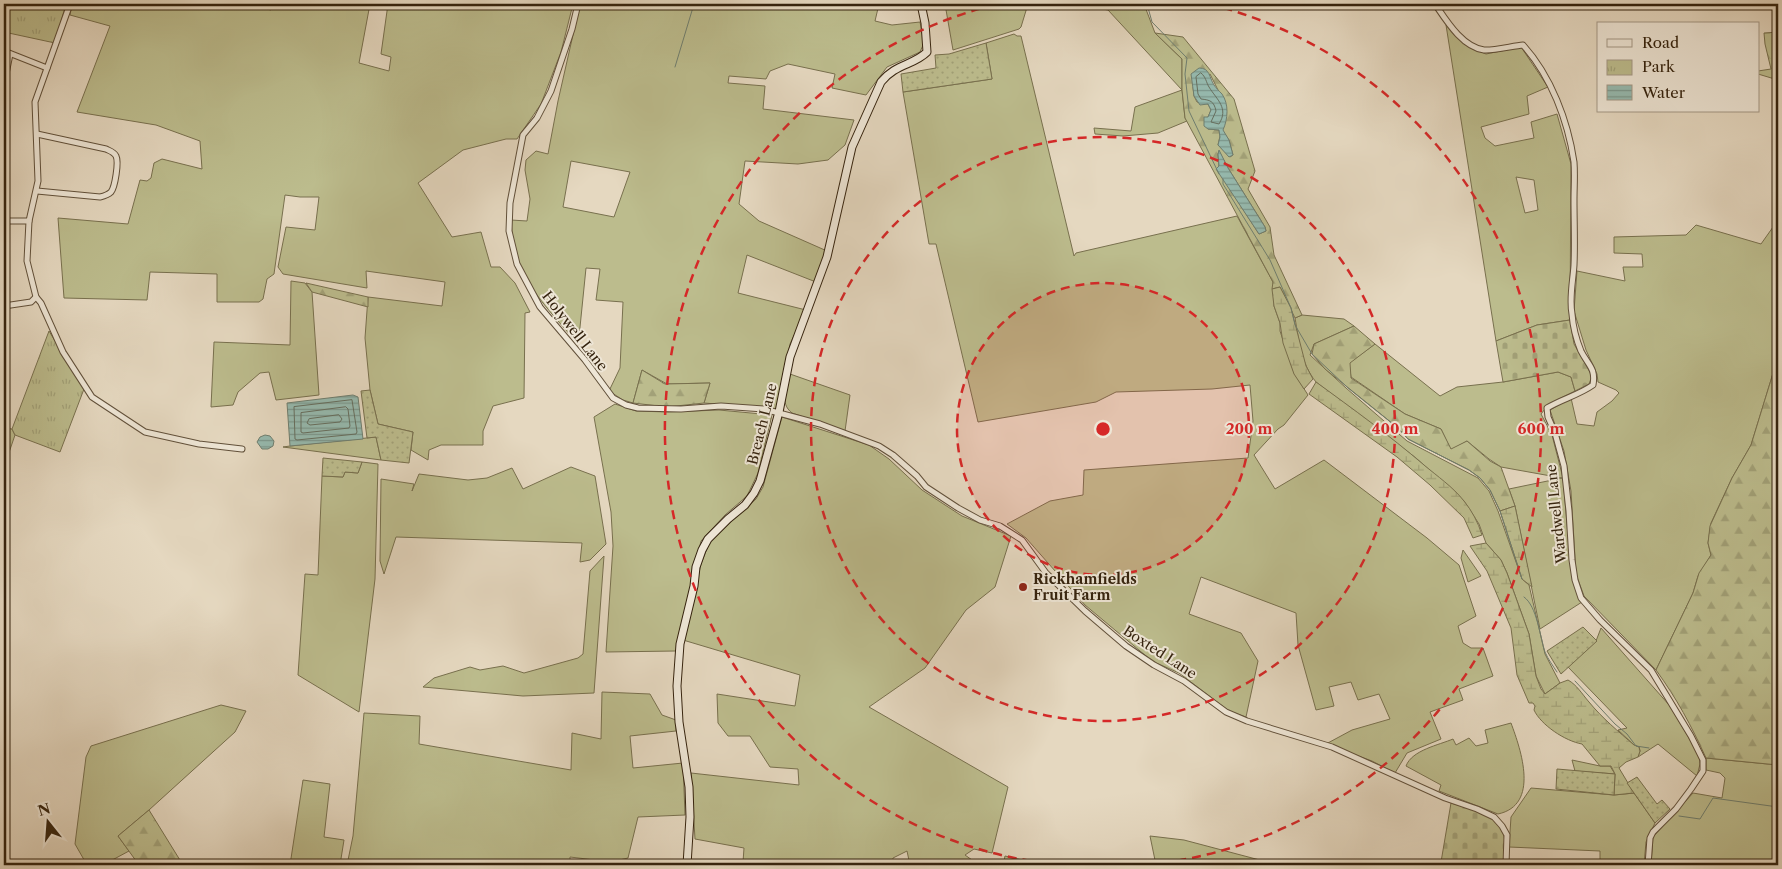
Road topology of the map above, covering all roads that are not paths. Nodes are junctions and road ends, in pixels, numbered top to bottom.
1 (70, 4) edge
2 (578, 4) edge
3 (921, 4) edge
4 (1435, 4) edge
5 (4, 51) edge
6 (10, 54) junction
7 (47, 68) junction
8 (4, 84) edge
9 (37, 134) junction
10 (37, 191) junction
11 (4, 221) edge
12 (29, 221) junction
13 (36, 297) junction
14 (4, 306) edge
15 (779, 412) junction
16 (242, 449) dead end
17 (687, 865) edge
18 (1506, 865) edge
19 (1648, 865) edge

1 - 7 street
2 - 15 street, Holywell Lane
3 - 15 street, Breach Lane
4 - 19 street, Wardwell Lane
5 - 6 street
6 - 7 street
6 - 8 street
7 - 9 street
9 - 10 street
9 - 10 street
10 - 12 street
11 - 12 street
12 - 13 street
13 - 14 street
13 - 16 street
15 - 17 street, Breach Lane
15 - 18 street, Boxted Lane

